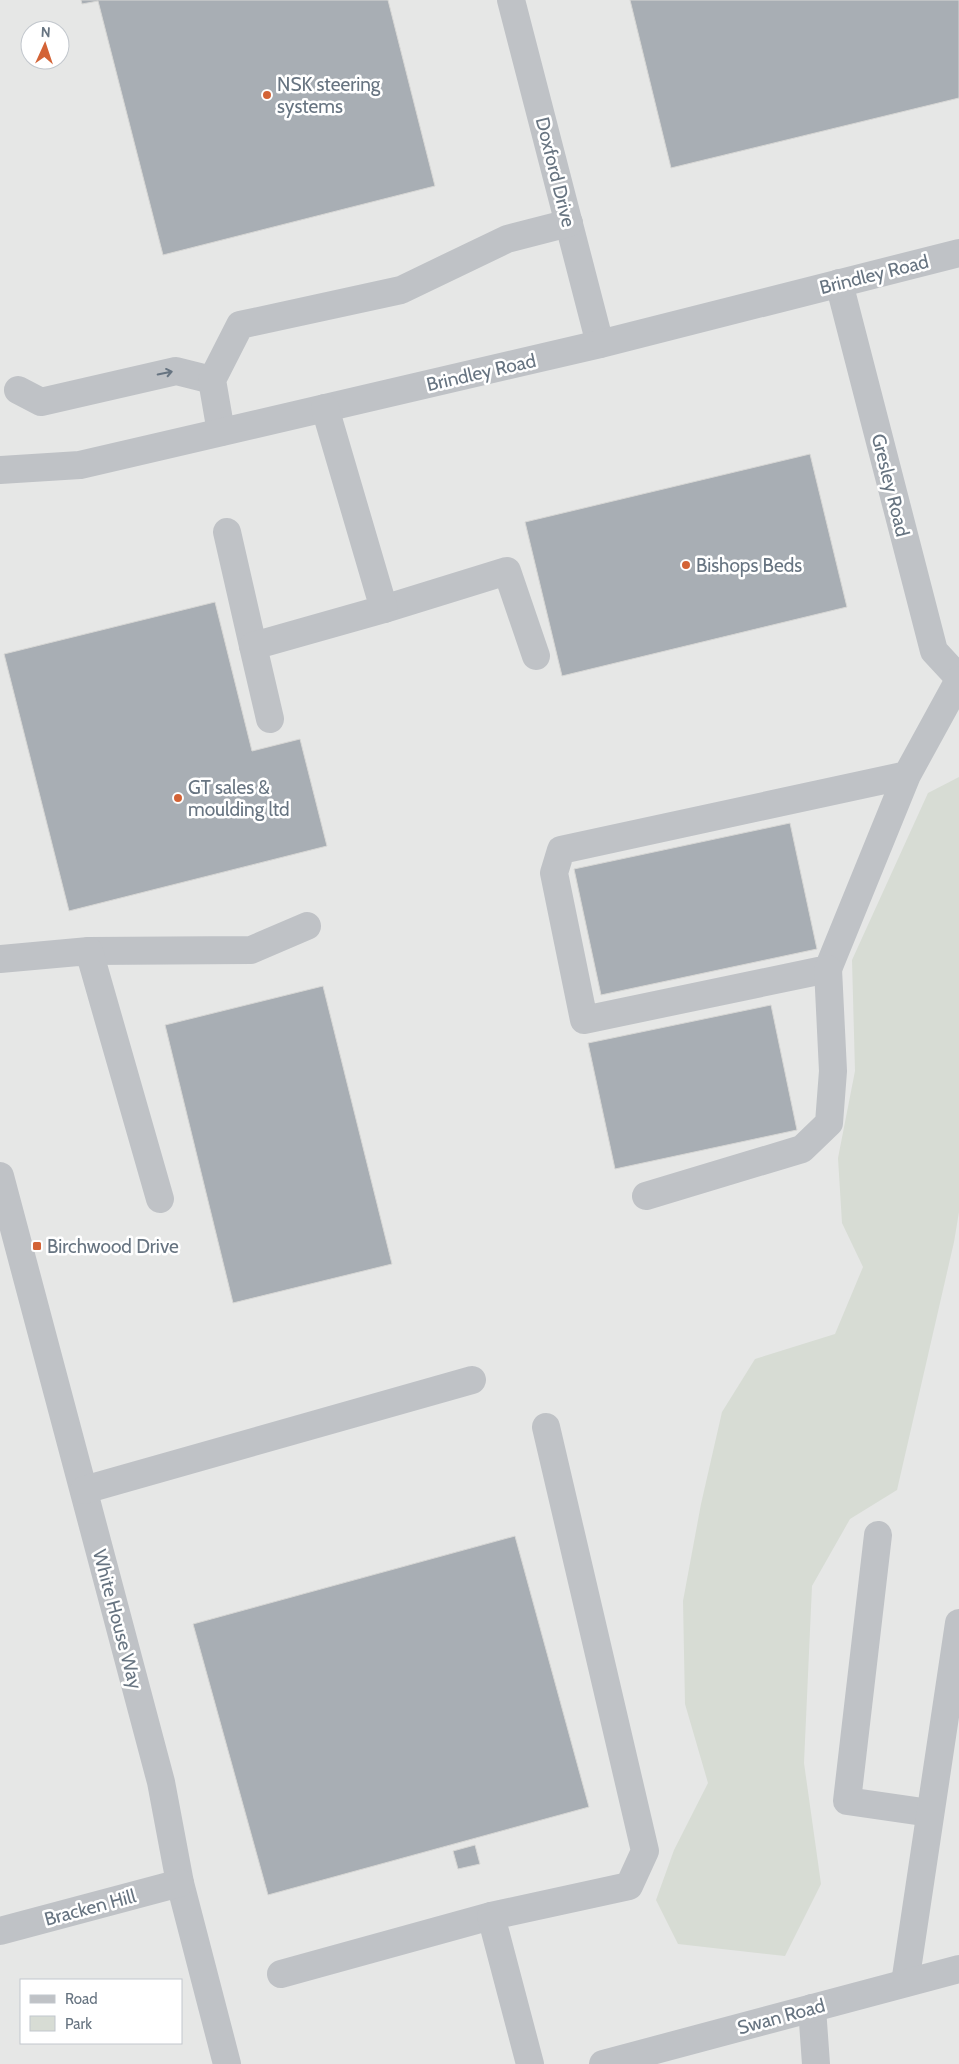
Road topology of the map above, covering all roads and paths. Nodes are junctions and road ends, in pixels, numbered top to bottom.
1 (511, 0) edge
2 (568, 223) junction
3 (959, 253) edge
4 (839, 283) junction
5 (600, 344) junction
6 (212, 380) junction
7 (18, 390) dead end
8 (325, 408) junction
9 (221, 432) junction
10 (0, 470) edge
11 (227, 532) dead end
12 (384, 609) junction
13 (253, 646) junction
14 (536, 656) dead end
15 (959, 679) edge
16 (270, 719) dead end
17 (907, 774) junction
18 (307, 926) dead end
19 (89, 951) junction
20 (0, 959) edge
21 (828, 969) junction
22 (0, 1176) edge
23 (646, 1196) dead end
24 (160, 1199) dead end
25 (11, 1258) edge
26 (472, 1380) dead end
27 (546, 1427) dead end
28 (84, 1490) junction
29 (878, 1535) dead end
30 (959, 1623) edge
31 (930, 1813) junction
32 (180, 1883) junction
33 (492, 1916) junction
34 (0, 1931) edge
35 (959, 1968) edge
36 (281, 1974) dead end
37 (905, 1983) junction
38 (812, 2008) junction
39 (227, 2064) edge
40 (530, 2064) edge
41 (603, 2064) edge
42 (816, 2064) edge

1 - 2 street, Doxford Drive
2 - 5 street, Doxford Drive
2 - 6 street
3 - 4 street, Brindley Road
4 - 5 street, Brindley Road
4 - 15 street, Gresley Road
5 - 8 street, Brindley Road
7 -> 6 street
6 - 9 street
8 - 9 street, Brindley Road
8 - 12 street
9 - 10 street, Brindley Road
11 - 13 street
12 - 13 street
12 - 14 street
13 - 16 street
15 - 17 street
17 - 21 street
17 - 21 street
18 - 19 street
19 - 20 street
19 - 24 street
21 - 23 street
22 - 25 street, White House Way
25 - 28 street, White House Way
26 - 28 street
27 - 33 street
28 - 32 street, White House Way
29 - 31 street
30 - 31 street
31 - 37 street
32 - 34 street, Bracken Hill
32 - 39 street, White House Way
33 - 36 street
33 - 40 street
35 - 37 street, Swan Road
37 - 38 street, Swan Road
38 - 41 street, Swan Road
38 - 42 street

